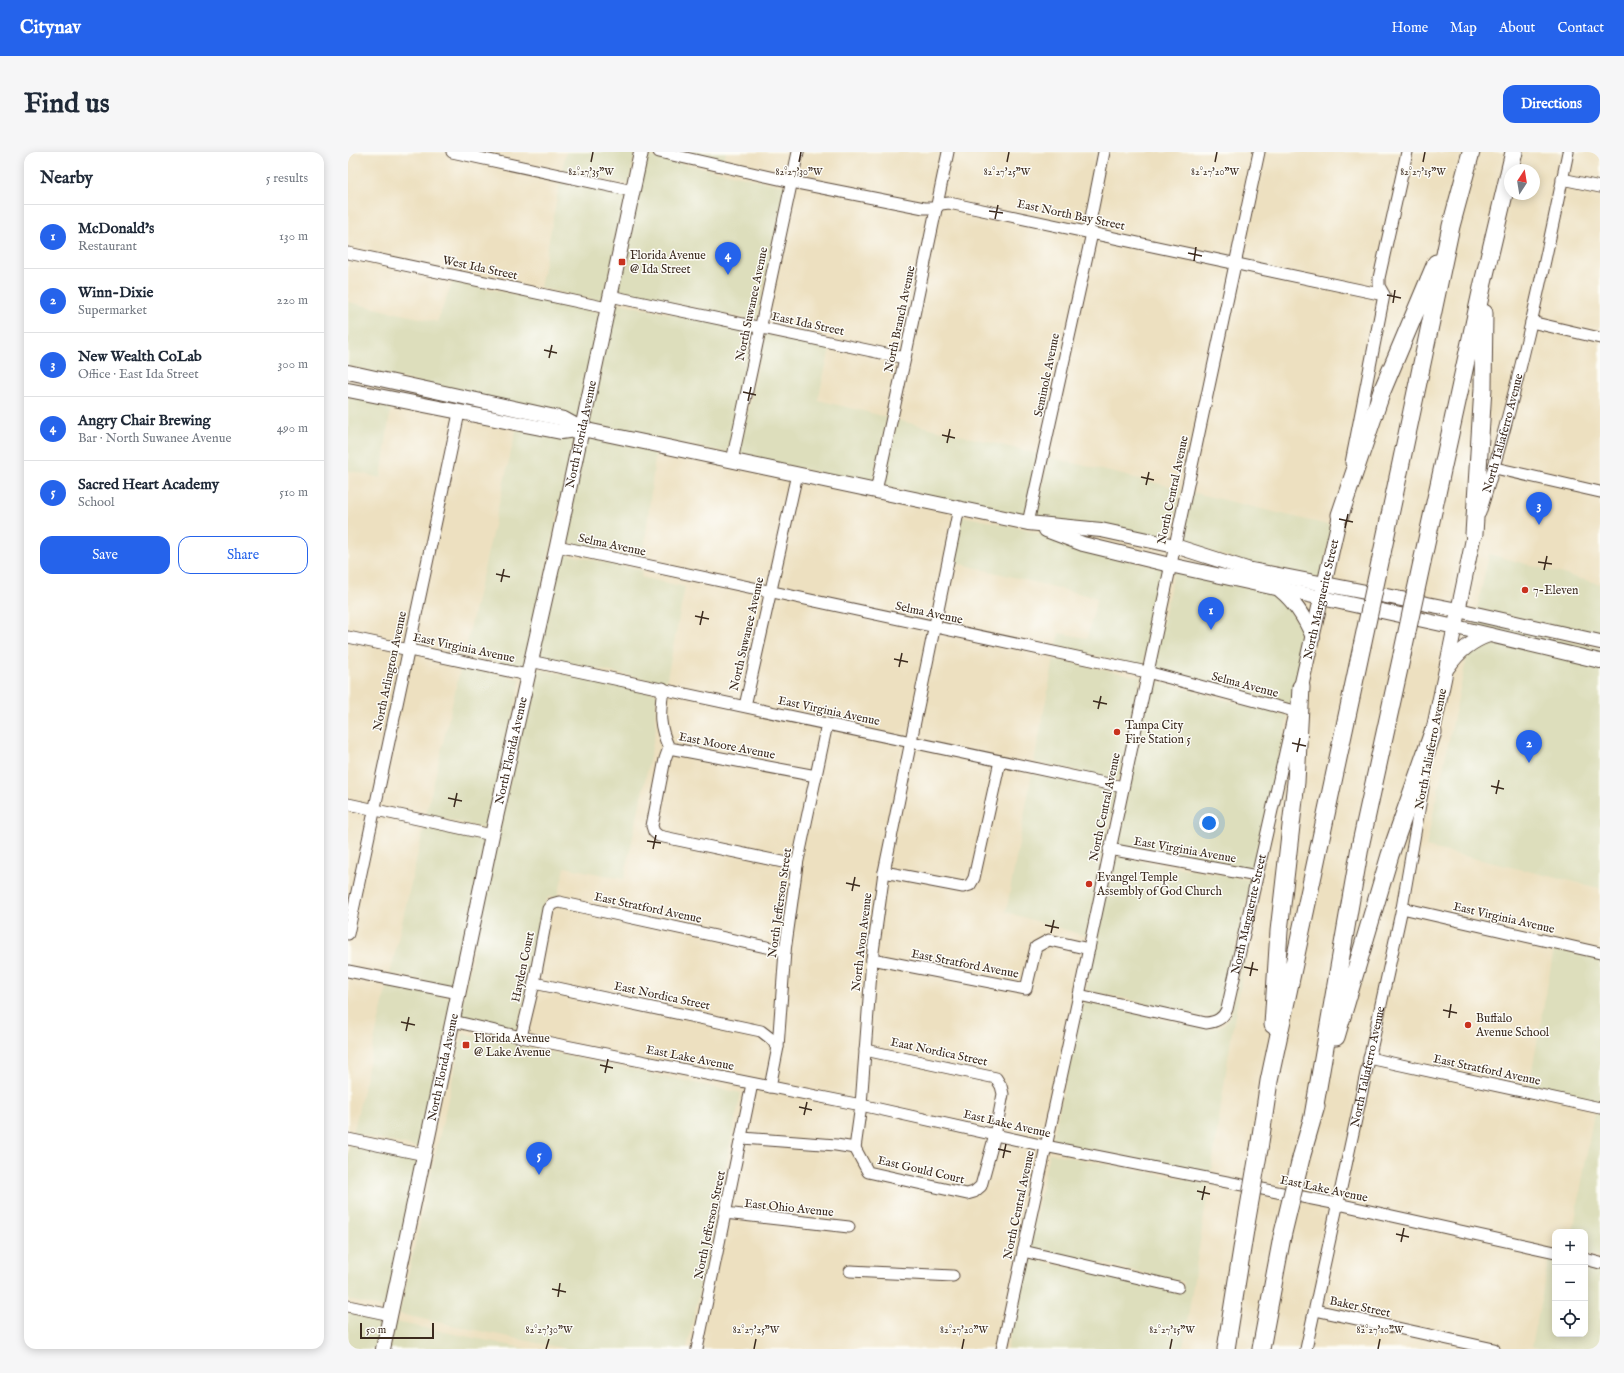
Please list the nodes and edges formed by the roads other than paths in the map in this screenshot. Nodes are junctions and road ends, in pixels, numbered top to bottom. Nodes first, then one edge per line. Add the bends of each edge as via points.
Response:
1 (452, 152) edge
2 (641, 152) edge
3 (659, 152) edge
4 (798, 152) edge
5 (948, 152) edge
6 (1104, 152) edge
7 (1259, 152) edge
8 (1407, 152) edge
9 (1471, 152) edge
10 (1514, 152) edge
11 (1568, 152) edge
12 (1562, 179) junction
13 (792, 182) junction
14 (1600, 187) edge
15 (633, 191) junction
16 (936, 208) junction
17 (1451, 226) junction
18 (1090, 233) junction
19 (348, 253) edge
20 (1235, 263) junction
21 (1483, 283) junction
22 (1384, 295) junction
23 (609, 302) junction
24 (1531, 322) junction
25 (761, 328) junction
26 (1600, 338) edge
27 (906, 358) junction
28 (348, 372) edge
29 (348, 390) edge
30 (459, 413) junction
31 (582, 429) junction
32 (732, 461) junction
33 (1495, 468) junction
34 (797, 474) junction
35 (876, 491) junction
36 (1600, 492) edge
37 (959, 508) junction
38 (1340, 515) junction
39 (1028, 523) junction
40 (1474, 534) junction
41 (557, 546) junction
42 (1175, 546) junction
43 (1170, 565) junction
44 (1325, 585) junction
45 (1278, 589) junction
46 (770, 591) junction
47 (1322, 599) junction
48 (1458, 610) junction
49 (934, 627) junction
50 (1454, 627) junction
51 (1489, 635) junction
52 (348, 637) edge
53 (1313, 637) junction
54 (1600, 642) edge
55 (408, 649) junction
56 (1600, 661) edge
57 (529, 668) junction
58 (1446, 669) junction
59 (1147, 672) junction
60 (1301, 687) junction
61 (663, 688) junction
62 (745, 706) junction
63 (1294, 712) junction
64 (827, 724) junction
65 (1433, 732) junction
66 (911, 742) junction
67 (669, 748) junction
68 (1000, 761) junction
69 (816, 776) junction
70 (1123, 787) junction
71 (348, 804) edge
72 (375, 810) junction
73 (492, 835) junction
74 (1109, 849) junction
75 (797, 865) junction
76 (884, 872) junction
77 (1257, 876) junction
78 (552, 904) joint
79 (1402, 908) junction
80 (348, 934) edge
81 (1089, 949) junction
82 (785, 951) junction
83 (1600, 953) edge
84 (872, 959) junction
85 (348, 971) edge
86 (534, 983) junction
87 (459, 993) junction
88 (1079, 995) junction
89 (453, 1022) junction
90 (521, 1037) junction
91 (778, 1047) junction
92 (865, 1050) junction
93 (1369, 1058) junction
94 (1269, 1081) junction
95 (752, 1084) junction
96 (770, 1087) junction
97 (861, 1105) junction
98 (1600, 1108) edge
99 (1313, 1116) junction
100 (995, 1135) junction
101 (742, 1138) junction
102 (348, 1139) edge
103 (1045, 1146) junction
104 (855, 1148) junction
105 (425, 1155) junction
106 (1338, 1204) junction
107 (725, 1214) junction
108 (849, 1227) dead end
109 (1023, 1251) junction
110 (1552, 1251) edge
111 (1588, 1260) edge
112 (1600, 1263) edge
113 (850, 1271) dead end
114 (953, 1276) dead end
115 (1178, 1287) dead end
116 (348, 1306) edge
117 (1315, 1310) junction
118 (391, 1315) junction
119 (383, 1349) edge
120 (697, 1349) edge
121 (1002, 1349) edge
122 (1226, 1349) edge
123 (1261, 1349) edge
124 (1306, 1349) edge
125 (1494, 1349) edge

1 - 15 street
2 - 15 main road, North Florida Avenue
3 - 13 street, East North Bay Street
4 - 13 street, North Suwanee Avenue
5 - 16 street, North Branch Avenue
6 - 18 street, Seminole Avenue
7 - 20 street, North Central Avenue
8 - 22 street, North Marguerite Street via 1379,278 1379,286
9 - 17 highway
10 - 21 highway
11 - 12 street, North Taliaferro Avenue
12 - 14 street
12 - 24 street, North Taliaferro Avenue
13 - 16 street, East North Bay Street via 924,208
13 - 25 street, North Suwanee Avenue
15 - 23 main road, North Florida Avenue
16 - 18 street, East North Bay Street via 949,203
16 - 27 street, North Branch Avenue
17 - 38 highway via 1382,391
17 - 94 highway, bridge
18 - 20 street, East North Bay Street
18 - 39 street, Seminole Avenue
19 - 23 street, West Ida Street
20 - 22 street, East North Bay Street
20 - 42 street, North Central Avenue
21 - 40 highway via 1484,359
21 - 99 highway, bridge via 1360,847
22 - 38 street, North Marguerite Street
23 - 25 street, East Ida Street
23 - 31 main road, North Florida Avenue
24 - 26 street
24 - 33 street, North Taliaferro Avenue
25 - 27 street, East Ida Street
25 - 32 street, North Suwanee Avenue
27 - 35 street, North Branch Avenue
28 - 31 main road via 564,419
29 - 30 main road
30 - 31 main road via 561,432
30 - 55 street, North Arlington Avenue
31 - 32 main road
31 - 41 main road, North Florida Avenue
32 - 34 main road
33 - 36 street
33 - 40 street, North Taliaferro Avenue
34 - 35 main road
34 - 46 street, North Suwanee Avenue
35 - 37 main road
37 - 39 main road
37 - 49 street, North Avon Avenue
38 - 44 main road, North Marguerite Street
39 - 42 main road via 1101,530
39 - 43 main road via 1083,544
40 - 48 main road, North Taliaferro Avenue
41 - 46 street, Selma Avenue
41 - 57 main road, North Florida Avenue
42 - 43 street, North Central Avenue
42 - 44 main road via 1247,569
43 - 45 main road
43 - 59 street, North Central Avenue
44 - 47 main road, North Marguerite Street
44 - 48 main road
45 - 47 main road
45 - 53 main road via 1299,609
46 - 49 street, Selma Avenue
46 - 62 street, North Suwanee Avenue
47 - 50 main road
47 - 53 main road, North Marguerite Street
48 - 50 main road, North Taliaferro Avenue
48 - 54 main road
49 - 59 street, Selma Avenue
49 - 66 street, North Avon Avenue
50 - 51 main road
50 - 58 main road, North Taliaferro Avenue
51 - 56 main road
51 - 58 main road via 1466,646
52 - 55 street, East Virginia Avenue
53 - 60 main road, North Marguerite Street
55 - 57 street, East Virginia Avenue
55 - 72 street, North Arlington Avenue
57 - 61 street, East Virginia Avenue
57 - 73 main road, North Florida Avenue
58 - 65 main road, North Taliaferro Avenue
59 - 63 street, Selma Avenue
59 - 70 street, North Central Avenue
60 - 63 street, North Marguerite Street
60 - 94 highway via 1296,782 1279,931
61 - 62 street, East Virginia Avenue
61 - 67 street, East Moore Avenue via 660,718
62 - 64 street, East Virginia Avenue
63 - 77 street, North Marguerite Street
64 - 66 street, East Virginia Avenue
64 - 69 street, North Jefferson Street
65 - 79 street, North Taliaferro Avenue
65 - 99 highway via 1390,855
66 - 68 street, East Virginia Avenue
66 - 76 street, North Avon Avenue
67 - 69 street, East Moore Avenue
67 - 75 street via 652,826 654,832 659,836
68 - 70 street, East Virginia Avenue
68 - 76 street via 974,878 970,885 963,887
69 - 75 street, North Jefferson Street
70 - 74 street, North Central Avenue
71 - 72 street
72 - 73 street
72 - 80 street, North Arlington Avenue
73 - 87 main road, North Florida Avenue
74 - 77 street, East Virginia Avenue
74 - 81 street, North Central Avenue
75 - 82 street, North Jefferson Street
76 - 84 street, North Avon Avenue
77 - 88 street, North Marguerite Street via 1227,1009 1220,1019 1206,1023
78 - 82 street, East Stratford Avenue via 559,902
78 - 86 street, Hayden Court via 548,909
79 - 83 street, East Virginia Avenue
79 - 93 street, North Taliaferro Avenue
81 - 84 street, East Stratford Avenue via 1049,940 1036,947 1026,989
81 - 88 street, North Central Avenue
82 - 91 street, North Jefferson Street
84 - 92 street, North Avon Avenue
85 - 87 street
86 - 90 street, Hayden Court
86 - 91 street, East Nordica Street via 761,1030
87 - 89 main road, North Florida Avenue
88 - 103 street, North Central Avenue
89 - 90 street, East Lake Avenue
89 - 105 main road, North Florida Avenue
90 - 95 street, East Lake Avenue
91 - 96 street, North Jefferson Street
92 - 97 street, North Avon Avenue
92 - 100 street, Eaat Nordica Street via 996,1078 1003,1094
93 - 98 street, East Stratford Avenue
93 - 106 street, North Taliaferro Avenue
94 - 122 highway, bridge
95 - 96 street, East Lake Avenue
95 - 101 street, North Jefferson Street
96 - 97 street, East Lake Avenue
97 - 100 street, East Lake Avenue
97 - 104 street, North Avon Avenue
99 - 123 highway, bridge via 1282,1237
100 - 103 street, East Lake Avenue
100 - 104 street, East Gould Court via 981,1186 967,1194 868,1172
101 - 104 street
101 - 107 street, North Jefferson Street
102 - 105 street
103 - 106 street, East Lake Avenue
103 - 109 street, North Central Avenue
105 - 118 main road, North Florida Avenue
106 - 110 street, East Lake Avenue
106 - 117 street, North Taliaferro Avenue
107 - 108 street, East Ohio Avenue
107 - 120 street, North Jefferson Street
109 - 115 street
109 - 121 street, North Central Avenue
111 - 112 street
113 - 114 street
116 - 118 street
117 - 124 street, North Taliaferro Avenue
117 - 125 street, Baker Street
118 - 119 main road, North Florida Avenue

